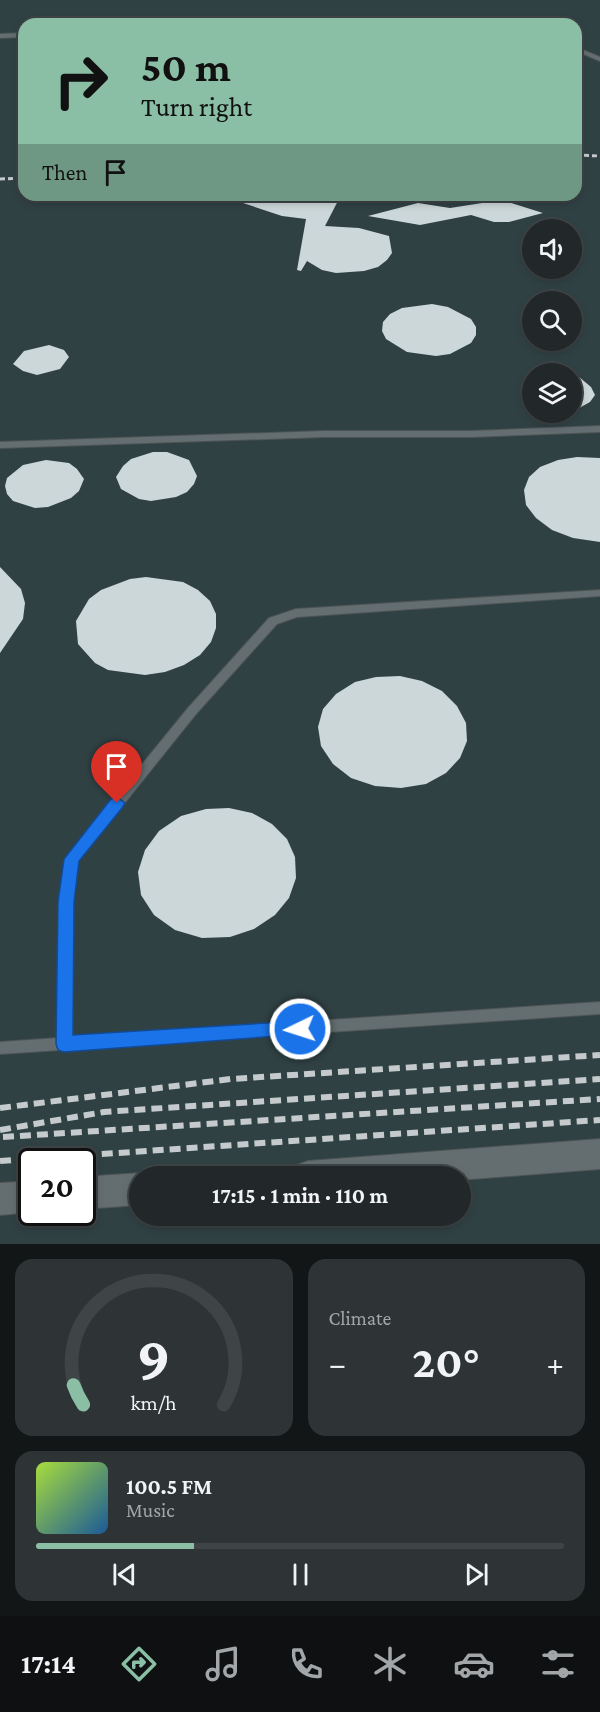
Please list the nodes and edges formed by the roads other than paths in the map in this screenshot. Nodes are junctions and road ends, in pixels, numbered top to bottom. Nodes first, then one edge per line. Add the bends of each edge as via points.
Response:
1 (18, 35) edge
2 (0, 36) edge
3 (582, 52) edge
4 (600, 59) edge
5 (600, 429) edge
6 (0, 445) edge
7 (600, 593) edge
8 (600, 1008) edge
9 (64, 1044) junction
10 (0, 1048) edge
11 (600, 1154) edge
12 (441, 1166) edge
13 (129, 1190) edge
14 (96, 1192) edge
15 (18, 1198) edge
16 (0, 1199) edge

1 - 2 lane
3 - 4 lane
5 - 6 lane
7 - 9 lane via 296,613 273,621 192,711 72,859 66,902
8 - 9 lane
9 - 10 lane
11 - 12 street
13 - 14 street
15 - 16 street

